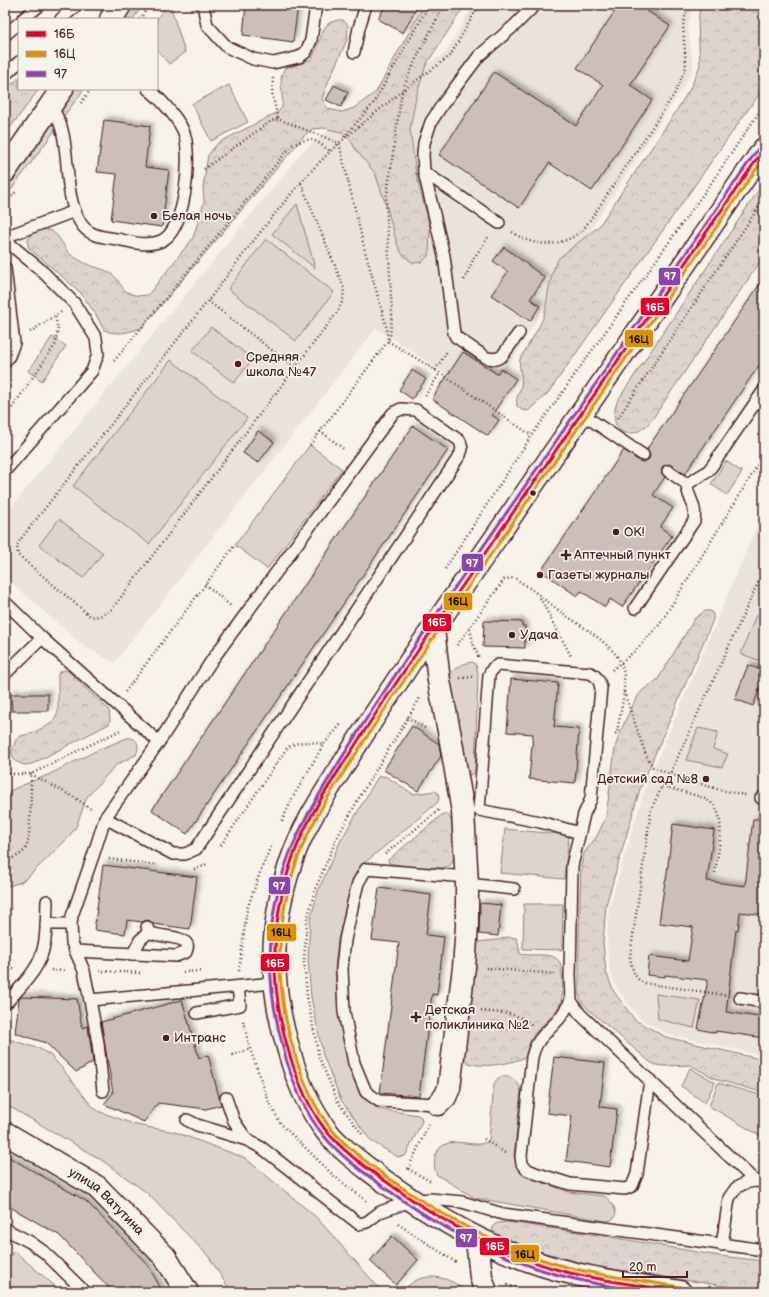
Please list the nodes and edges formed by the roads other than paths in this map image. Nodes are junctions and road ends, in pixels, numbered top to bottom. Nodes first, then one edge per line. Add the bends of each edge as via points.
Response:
1 (40, 5) edge
2 (77, 5) edge
3 (120, 5) edge
4 (203, 5) edge
5 (316, 5) edge
6 (366, 5) edge
7 (536, 5) edge
8 (24, 18) edge
9 (62, 18) edge
10 (112, 18) edge
11 (18, 24) edge
12 (5, 35) edge
13 (354, 52) dead end
14 (18, 63) edge
15 (5, 75) edge
16 (150, 90) edge
17 (57, 97) edge
18 (764, 149) edge
19 (5, 171) edge
20 (424, 172) junction
21 (75, 211) junction
22 (499, 223) road end
23 (5, 236) edge
24 (5, 240) edge
25 (5, 268) edge
26 (519, 333) dead end
27 (5, 362) edge
28 (764, 390) edge
29 (582, 414) junction
30 (643, 455) dead end
31 (668, 471) dead end
32 (5, 472) edge
33 (687, 484) junction
34 (5, 602) edge
35 (635, 608) dead end
36 (433, 629) junction
37 (42, 638) junction
38 (5, 674) edge
39 (159, 742) junction
40 (467, 805) junction
41 (104, 818) junction
42 (580, 833) junction
43 (467, 881) junction
44 (514, 889) dead end
45 (46, 901) dead end
46 (46, 924) junction
47 (71, 924) junction
48 (75, 951) junction
49 (133, 954) junction
50 (274, 984) junction
51 (238, 987) junction
52 (740, 998) road end
53 (90, 1000) junction
54 (8, 1001) dead end
55 (571, 1001) junction
56 (764, 1002) edge
57 (197, 1013) dead end
58 (650, 1080) junction
59 (104, 1091) dead end
60 (226, 1098) dead end
61 (438, 1104) joint
62 (187, 1120) dead end
63 (5, 1134) edge
64 (247, 1140) junction
65 (759, 1182) edge
66 (411, 1201) junction
67 (5, 1229) edge
68 (477, 1238) junction
69 (722, 1245) junction
70 (764, 1250) edge
71 (85, 1292) edge
72 (187, 1292) edge
73 (486, 1292) edge
74 (680, 1292) edge

1 - 8 lane
2 - 9 lane
3 - 10 street
4 - 5 lane via 207,25 227,47 253,59 273,63 299,57 306,52 311,40
6 - 13 lane
7 - 20 lane via 479,56 442,105 431,122 424,143
11 - 12 lane
14 - 15 lane
16 - 21 lane via 157,95 174,116 185,134 188,180 173,230 162,240 146,244 95,236 80,223
17 - 19 street
17 - 21 lane
18 - 29 street
20 - 22 lane
20 - 26 lane via 444,256 456,337 487,358 496,360
21 - 23 lane
24 - 32 lane via 41,270 74,303 96,338 98,354 92,371
25 - 27 lane via 14,343
28 - 33 lane via 712,466
29 - 30 lane
29 - 36 street
31 - 33 lane
33 - 35 lane via 696,513 694,521
34 - 37 lane
36 - 40 street via 439,676
36 - 50 street via 307,822 291,862 278,907 273,962
37 - 38 lane
37 - 39 lane
39 - 41 lane
39 - 41 lane via 212,660 393,413 401,408 416,410 460,441 460,456 196,849 185,854 173,854
40 - 42 lane
40 - 42 lane via 488,675 493,668 498,665 590,673 599,680 601,688 591,799 584,814
40 - 43 street
41 - 47 lane
42 - 55 lane via 572,866
43 - 44 lane
43 - 61 street via 464,967 449,1088
43 - 61 lane via 366,869 358,883 345,940 342,968 344,1012 354,1063 366,1092 379,1101
45 - 46 lane
46 - 47 lane
46 - 54 lane via 43,952 35,970
47 - 48 lane
48 - 49 lane
48 - 53 lane via 84,971
49 - 49 lane via 176,956 186,952 188,947 181,939 155,935 148,930
50 - 51 lane
50 - 66 street via 281,1025 307,1101 328,1133 352,1157
51 - 53 lane
51 - 57 lane via 240,1005
52 - 56 lane
53 - 59 lane
55 - 58 lane via 580,1014
55 - 58 lane via 535,1046 532,1057 521,1156 526,1169 570,1184 625,1190 632,1186
58 - 65 lane
60 - 64 lane via 234,1121
62 - 64 lane
63 - 72 street, улица Ватутина via 97,1187 165,1257
64 - 66 lane via 262,1148 359,1224 367,1222 380,1212
65 - 69 lane via 745,1183 736,1188 729,1198
66 - 68 street
66 - 69 lane via 443,1200 476,1205 503,1214
67 - 71 lane via 44,1252
68 - 73 street via 481,1276
68 - 74 street via 528,1260 586,1277
69 - 70 lane

